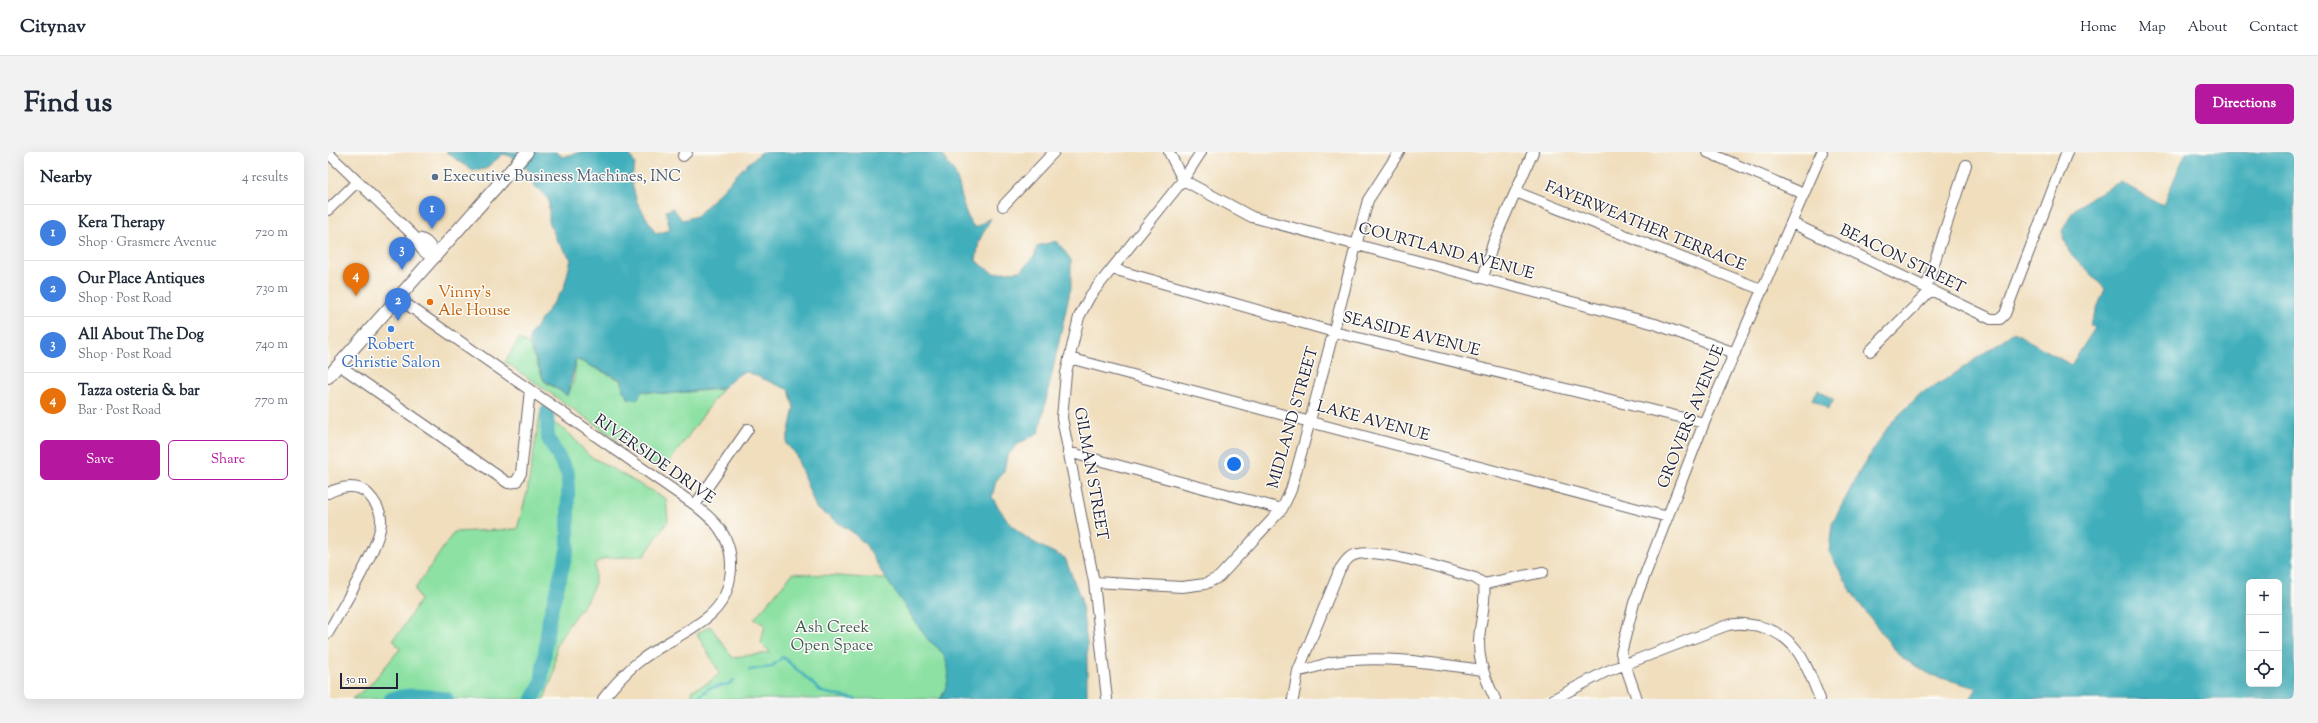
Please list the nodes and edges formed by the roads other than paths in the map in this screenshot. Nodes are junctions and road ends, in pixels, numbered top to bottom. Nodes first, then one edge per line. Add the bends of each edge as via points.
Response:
1 (527, 152) edge
2 (1054, 152) edge
3 (1169, 152) edge
4 (1201, 152) edge
5 (1399, 152) edge
6 (1533, 152) edge
7 (1707, 152) edge
8 (1822, 152) edge
9 (2067, 152) edge
10 (328, 153) edge
11 (1725, 155) edge
12 (1966, 165) dead end
13 (1183, 180) junction
14 (357, 182) junction
15 (1516, 192) junction
16 (1804, 194) junction
17 (1003, 206) dead end
18 (328, 210) edge
19 (1792, 223) junction
20 (1358, 244) junction
21 (435, 258) junction
22 (1113, 269) junction
23 (1483, 278) junction
24 (1929, 289) junction
25 (1764, 290) junction
26 (399, 299) junction
27 (1334, 332) junction
28 (1870, 351) dead end
29 (1734, 354) junction
30 (1069, 358) junction
31 (339, 365) junction
32 (328, 377) edge
33 (530, 390) junction
34 (1310, 421) junction
35 (1704, 423) junction
36 (748, 429) dead end
37 (1068, 452) junction
38 (328, 493) edge
39 (695, 505) junction
40 (1282, 509) junction
41 (1668, 517) junction
42 (1543, 572) dead end
43 (1094, 582) junction
44 (1484, 584) junction
45 (328, 633) edge
46 (1624, 665) junction
47 (1482, 670) junction
48 (1298, 671) junction
49 (603, 699) edge
50 (1108, 699) edge
51 (1292, 699) edge
52 (1495, 699) edge
53 (1554, 699) edge
54 (1638, 699) edge
55 (1820, 699) edge

1 - 21 main road
2 - 17 street
3 - 13 street
4 - 13 street, GILMAN STREET
5 - 20 street, MIDLAND STREET via 1368,200
6 - 15 street
7 - 11 street
8 - 16 street, GROVERS AVENUE
9 - 24 street, BEACON STREET via 2005,314 2000,319 1991,319
10 - 14 street
11 - 16 street
12 - 24 street
13 - 20 street, COURTLAND AVENUE via 1252,217
13 - 22 street, GILMAN STREET
14 - 18 street
14 - 21 street via 416,238 426,254
15 - 23 street via 1493,242
15 - 25 street, FAYERWEATHER TERRACE
16 - 19 street, GROVERS AVENUE
19 - 24 street, BEACON STREET
19 - 25 street, GROVERS AVENUE
20 - 23 street, COURTLAND AVENUE
20 - 27 street, MIDLAND STREET
21 - 26 main road
22 - 27 street, SEASIDE AVENUE
22 - 30 street, GILMAN STREET via 1083,307
23 - 29 street, COURTLAND AVENUE via 1655,324
24 - 28 street
25 - 29 street, GROVERS AVENUE
26 - 31 main road
26 - 33 street, RIVERSIDE DRIVE
27 - 34 street, MIDLAND STREET
27 - 35 street, SEASIDE AVENUE
29 - 35 street, GROVERS AVENUE
30 - 34 street, LAKE AVENUE
30 - 37 street, GILMAN STREET via 1062,403
31 - 32 main road
31 - 33 street via 508,483 516,482 521,473
33 - 39 street, RIVERSIDE DRIVE
34 - 40 street, MIDLAND STREET via 1291,490
34 - 41 street, LAKE AVENUE
35 - 41 street, GROVERS AVENUE
36 - 39 street
37 - 40 street
37 - 43 street, GILMAN STREET
38 - 45 street via 338,488 349,487 366,492 372,498 382,521 377,541
39 - 49 street, RIVERSIDE DRIVE via 719,528 728,546 731,558 730,578 723,598 712,613 700,623 631,668
40 - 43 street, MIDLAND STREET via 1219,576 1205,584 1182,587
41 - 46 street, GROVERS AVENUE via 1626,629 1621,653
42 - 44 street
43 - 50 street, GILMAN STREET
44 - 47 street via 1486,599 1479,644
44 - 48 street via 1474,578 1385,554 1363,553 1350,557 1340,569
46 - 53 street via 1605,672
46 - 54 street, GROVERS AVENUE
46 - 55 street via 1731,624 1749,624 1769,629 1795,646
47 - 48 street via 1407,660 1332,662
47 - 52 street
48 - 51 street

